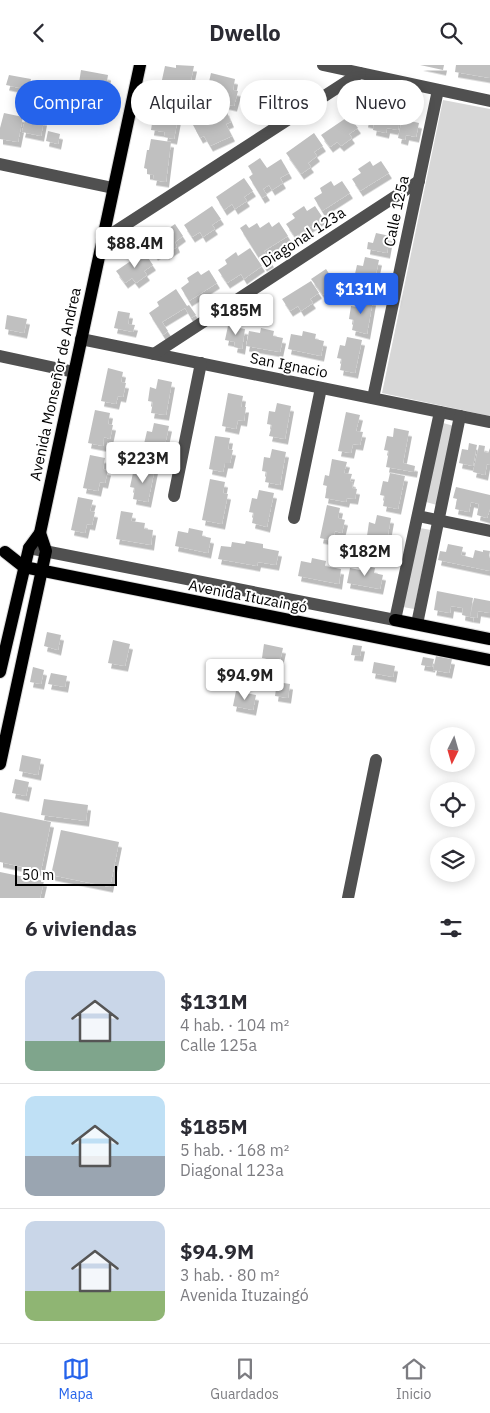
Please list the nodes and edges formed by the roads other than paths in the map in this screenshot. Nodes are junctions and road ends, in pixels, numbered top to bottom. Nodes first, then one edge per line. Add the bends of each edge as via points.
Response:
1 (140, 65) edge
2 (323, 65) edge
3 (360, 73) junction
4 (438, 90) junction
5 (490, 101) edge
6 (0, 164) edge
7 (419, 181) junction
8 (113, 188) junction
9 (102, 240) junction
10 (81, 339) junction
11 (154, 354) junction
12 (0, 356) edge
13 (201, 363) junction
14 (74, 372) junction
15 (321, 388) junction
16 (373, 399) junction
17 (440, 412) junction
18 (460, 416) junction
19 (490, 422) edge
20 (174, 496) dead end
21 (418, 516) junction
22 (294, 518) dead end
23 (437, 520) junction
24 (490, 531) edge
25 (40, 533) junction
26 (29, 548) junction
27 (46, 551) junction
28 (2, 552) edge
29 (24, 567) junction
30 (42, 571) junction
31 (395, 620) junction
32 (417, 624) junction
33 (490, 639) edge
34 (490, 660) edge
35 (0, 672) edge
36 (2, 745) edge
37 (376, 760) dead end
38 (0, 764) edge
39 (348, 898) edge

1 - 8 main road, Avenida Monseñor de Andrea
2 - 3 street
3 - 4 street
3 - 9 street
4 - 5 street
4 - 7 street, Calle 125a
6 - 8 street
7 - 11 street, Diagonal 123a
7 - 16 street, Calle 125a
8 - 9 main road, Avenida Monseñor de Andrea
9 - 10 main road, Avenida Monseñor de Andrea
10 - 11 street, San Ignacio
10 - 14 main road, Avenida Monseñor de Andrea
11 - 13 street, San Ignacio
12 - 14 street
13 - 15 street, San Ignacio
13 - 20 street
14 - 25 main road, Avenida Monseñor de Andrea
15 - 16 street, San Ignacio
15 - 22 street
16 - 17 street, San Ignacio
17 - 18 street, San Ignacio
17 - 21 street
18 - 19 street, San Ignacio
18 - 23 street
21 - 23 street
21 - 31 street
23 - 24 street
23 - 32 street
25 - 26 main road, Avenida Monseñor de Andrea
25 - 27 main road
26 - 27 street, Avenida Ituzaingó
26 - 28 main road, Avenida Ituzaingó
26 - 29 main road, Avenida Monseñor de Andrea
27 - 30 main road
27 - 31 street, Avenida Ituzaingó
28 - 29 main road, Avenida Ituzaingó
29 - 30 main road, Avenida Ituzaingó
29 - 35 main road, Avenida Monseñor de Andrea
30 - 34 main road, Avenida Ituzaingó
30 - 36 main road
31 - 32 main road, Avenida Ituzaingó
32 - 33 main road, Avenida Ituzaingó
36 - 38 main road
37 - 39 street

